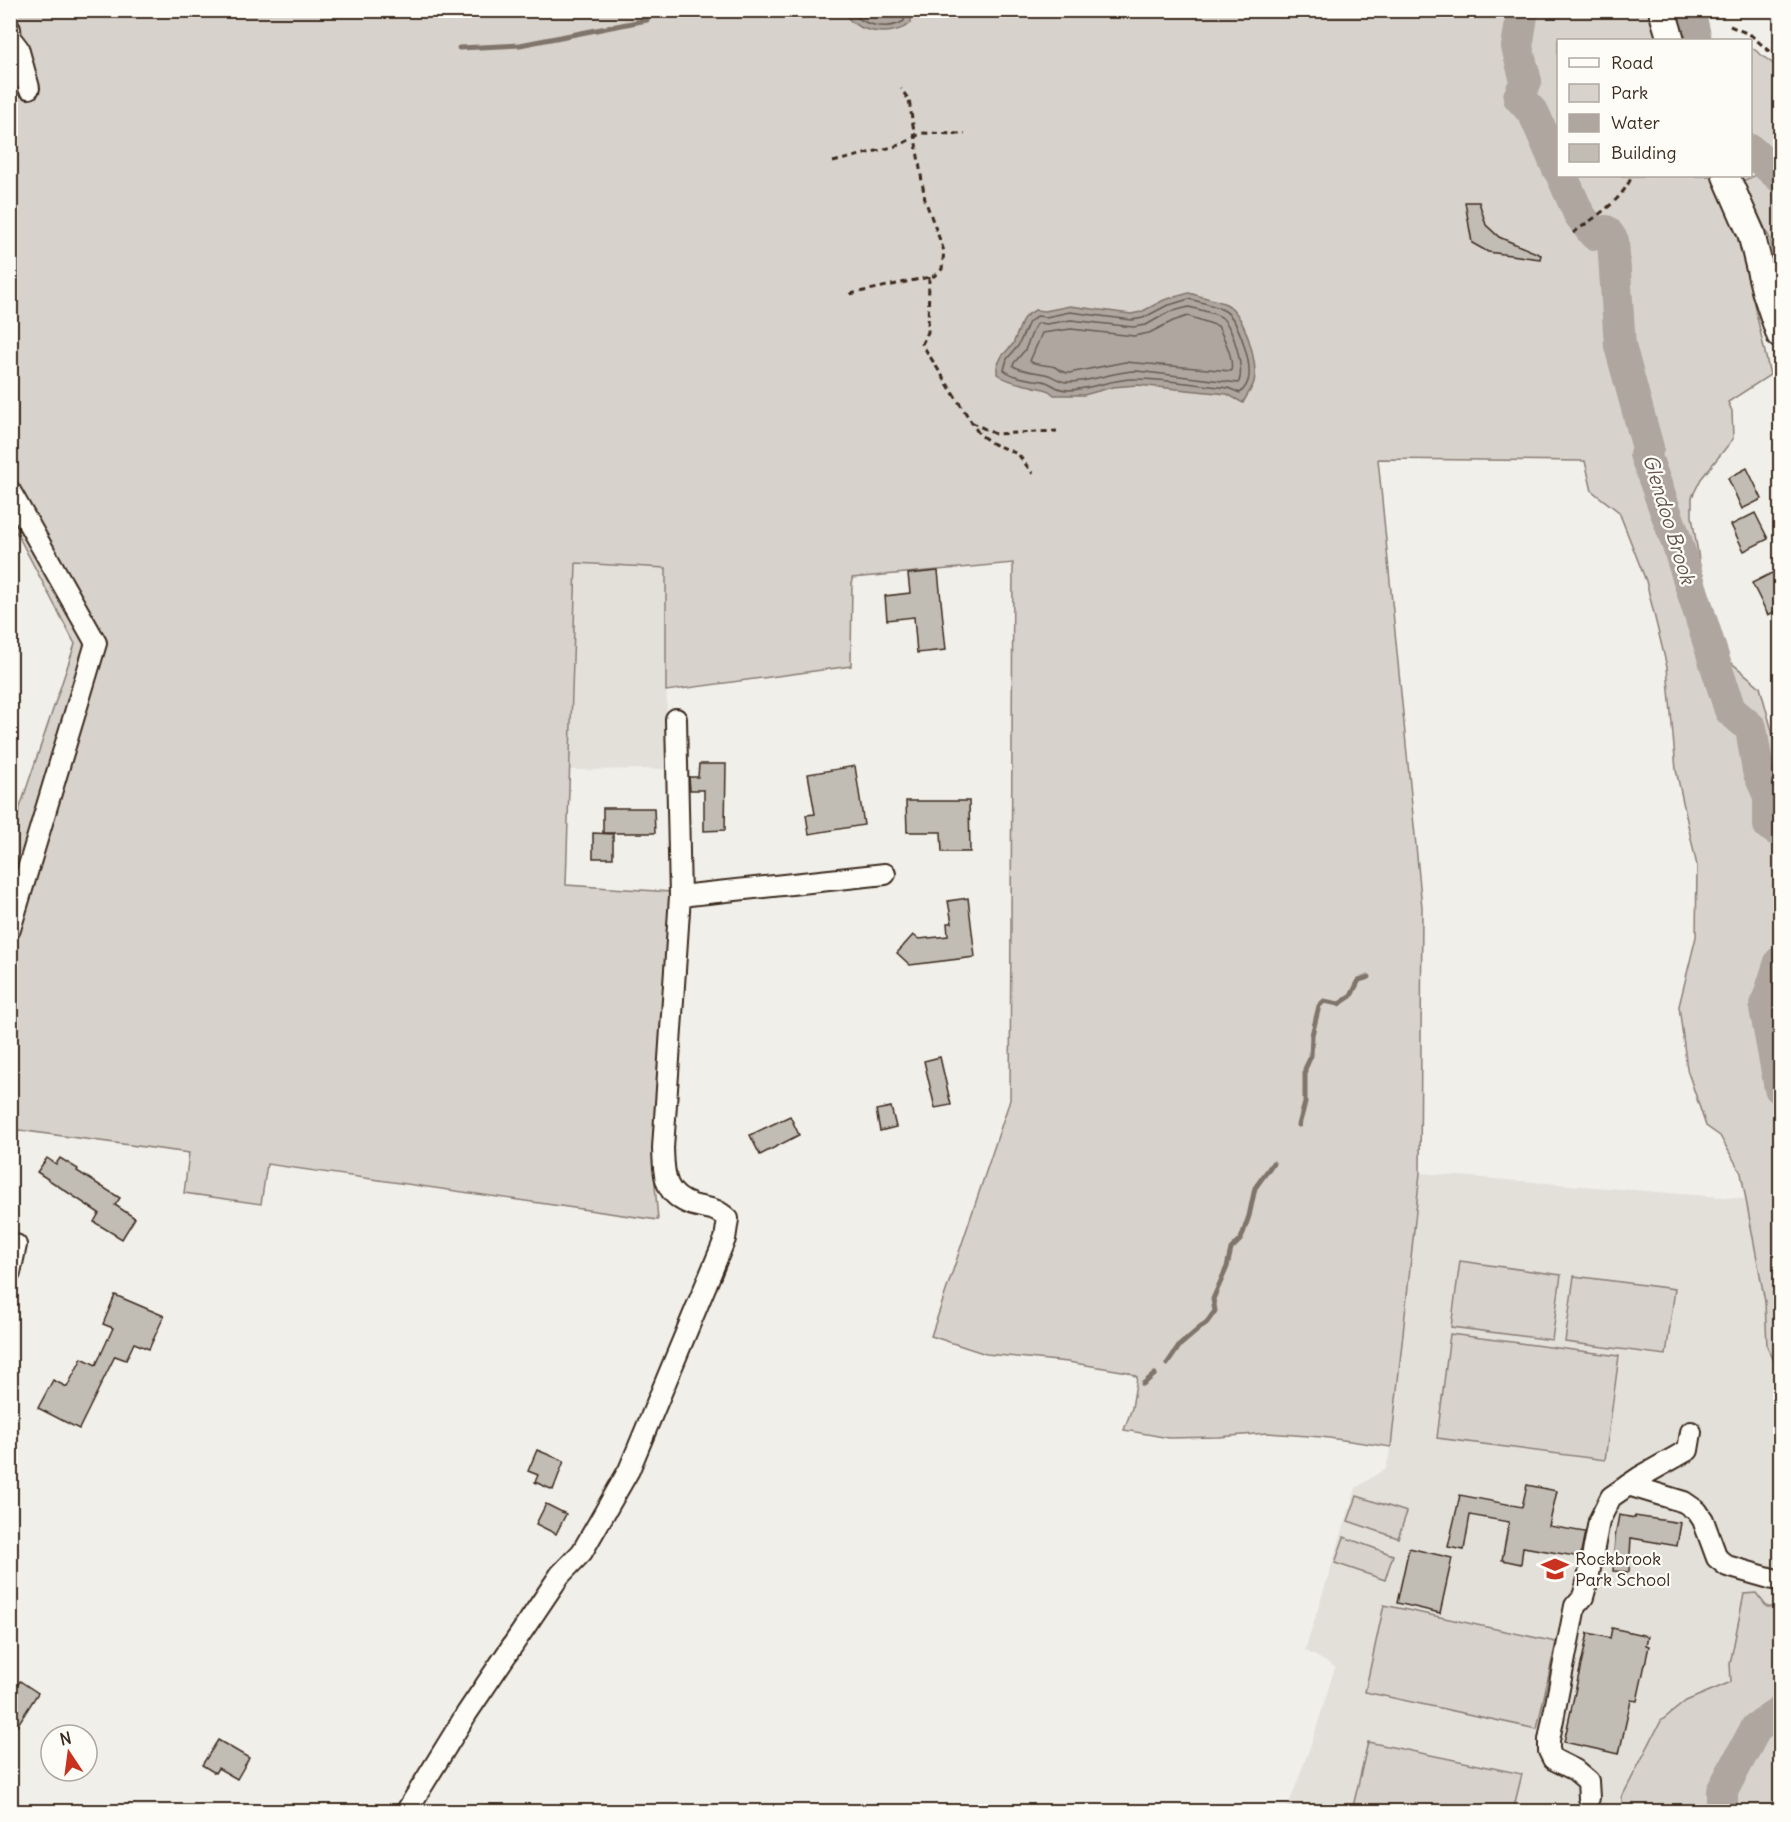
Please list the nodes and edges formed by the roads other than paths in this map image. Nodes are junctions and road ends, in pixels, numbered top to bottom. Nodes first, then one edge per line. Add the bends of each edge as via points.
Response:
1 (1662, 10) edge
2 (10, 29) edge
3 (1671, 39) edge
4 (29, 88) dead end
5 (1726, 177) edge
6 (1780, 335) edge
7 (10, 491) edge
8 (676, 719) dead end
9 (885, 874) dead end
10 (680, 896) junction
11 (10, 929) edge
12 (16, 1245) dead end
13 (10, 1273) edge
14 (1690, 1441) dead end
15 (1628, 1485) junction
16 (1780, 1581) edge
17 (1589, 1798) dead end
18 (406, 1812) edge

1 - 3 main road
2 - 4 street
5 - 6 main road via 1751,234
7 - 11 street via 96,643
8 - 10 street
9 - 10 street
10 - 18 street via 664,1175 670,1191 691,1204 717,1210 728,1219 725,1239 629,1470 582,1552 560,1575
12 - 13 street
14 - 15 street
15 - 16 street via 1684,1502 1697,1511 1717,1558 1727,1566
15 - 17 street via 1611,1497 1599,1521 1583,1597 1575,1606 1549,1740 1553,1759 1588,1781

